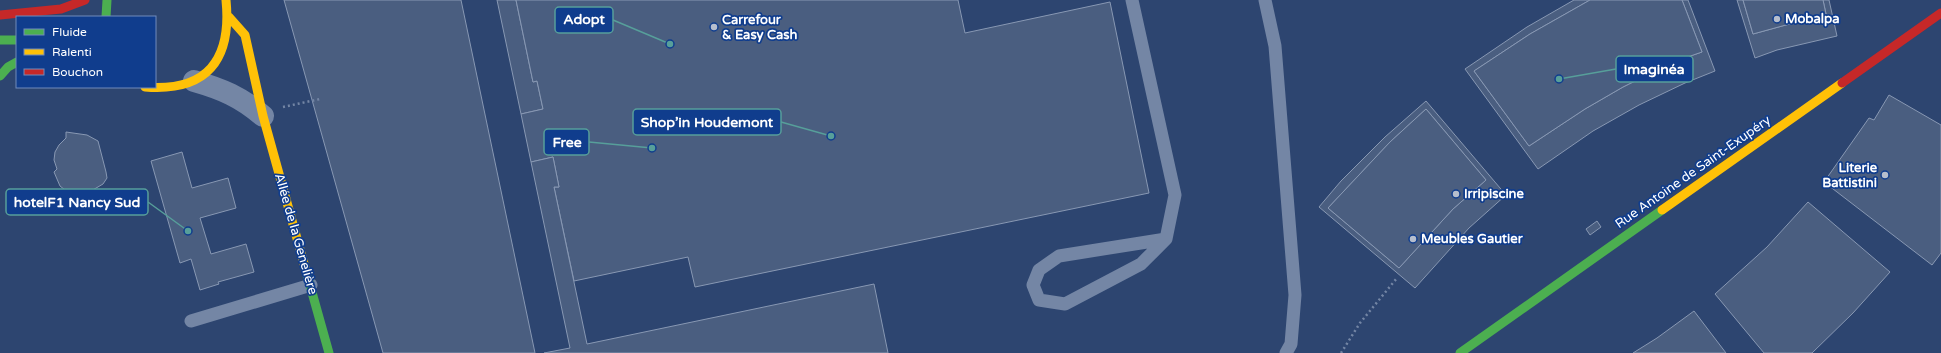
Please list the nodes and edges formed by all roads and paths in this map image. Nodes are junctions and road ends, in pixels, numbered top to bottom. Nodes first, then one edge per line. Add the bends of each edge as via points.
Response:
1 (85, 0) edge
2 (107, 0) edge
3 (226, 0) edge
4 (1132, 0) edge
5 (1265, 0) edge
6 (0, 3) edge
7 (1941, 13) edge
8 (9, 14) edge
9 (106, 16) edge
10 (229, 17) junction
11 (0, 40) edge
12 (16, 40) edge
13 (16, 63) edge
14 (0, 76) edge
15 (194, 81) junction
16 (156, 87) edge
17 (320, 99) dead end
18 (270, 113) junction
19 (1166, 239) junction
20 (1397, 278) dead end
21 (311, 286) junction
22 (191, 320) dead end
23 (329, 353) edge
24 (1286, 353) edge
25 (1341, 353) edge
26 (1460, 353) edge

1 - 8 street via 61,9
2 - 9 street
3 - 10 street
4 - 19 lane via 1175,195
5 - 24 lane via 1275,46 1295,295 1291,344
6 - 8 street
7 - 26 street, Rue Antoine de Saint-Exupéry
10 - 15 street via 225,45 212,67
10 - 18 street, Allée de la Genelière via 245,36
11 - 12 street
13 - 14 street
15 - 16 street via 171,88
15 - 18 street via 233,94
17 - 18 path
18 - 21 street, Allée de la Genelière
19 - 19 lane via 1141,264 1065,304 1039,300 1033,286 1039,270 1059,256
20 - 25 path via 1360,323
21 - 22 lane
21 - 23 street, Allée de la Genelière

